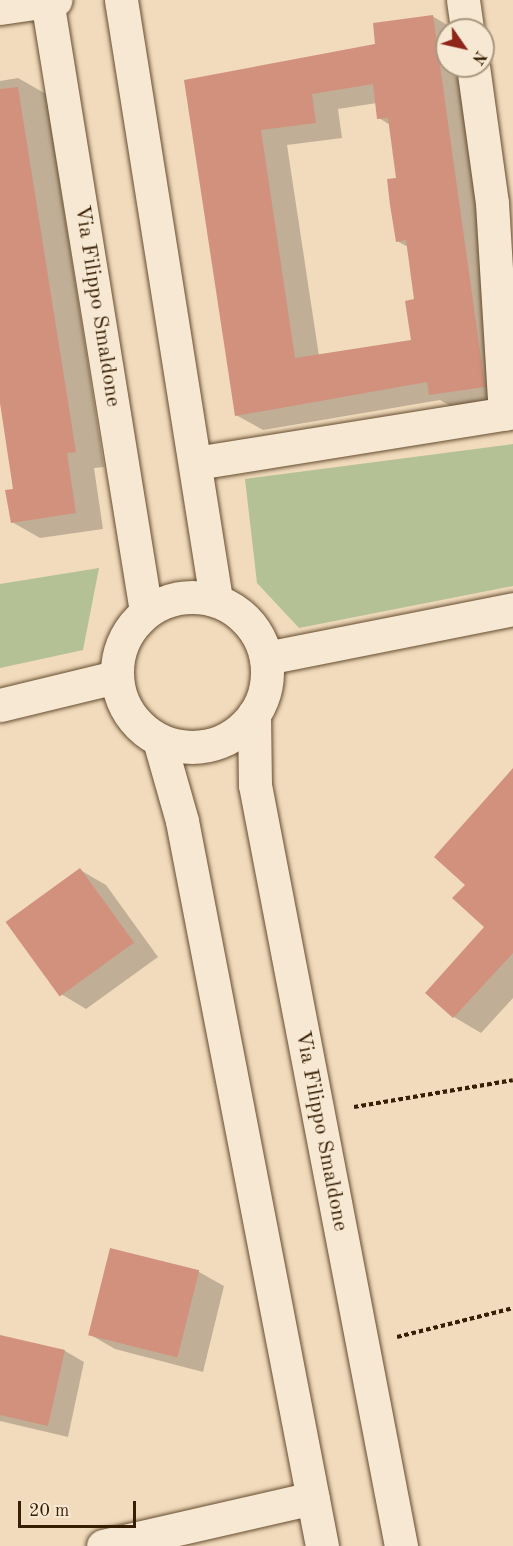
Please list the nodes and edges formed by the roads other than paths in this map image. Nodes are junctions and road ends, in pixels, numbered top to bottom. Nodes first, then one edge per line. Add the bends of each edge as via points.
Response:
1 (50, 0) edge
2 (121, 0) edge
3 (463, 0) edge
4 (0, 8) edge
5 (465, 18) edge
6 (476, 78) edge
7 (500, 161) edge
8 (505, 269) edge
9 (509, 413) edge
10 (196, 463) junction
11 (216, 599) junction
12 (513, 609) edge
13 (146, 611) junction
14 (266, 658) junction
15 (116, 677) junction
16 (0, 705) edge
17 (254, 714) junction
18 (159, 740) junction
19 (313, 1498) junction
20 (103, 1546) edge
21 (322, 1546) edge
22 (401, 1546) edge

1 - 4 street
1 - 13 street, Via Filippo Smaldone
2 - 10 street
3 - 5 street
6 - 7 street
7 - 8 street
8 - 9 street
9 - 10 street
10 - 11 street
11 - 13 street via 168,599
11 - 14 street via 237,610 260,637
12 - 14 street
13 - 15 street via 130,627 119,652
14 - 17 street via 267,687
15 - 16 street
15 - 18 street via 125,707 136,724
17 - 18 street via 235,734 208,746 178,746
17 - 22 street, Via Filippo Smaldone via 255,785
18 - 19 street via 182,821
19 - 20 street
19 - 21 street

